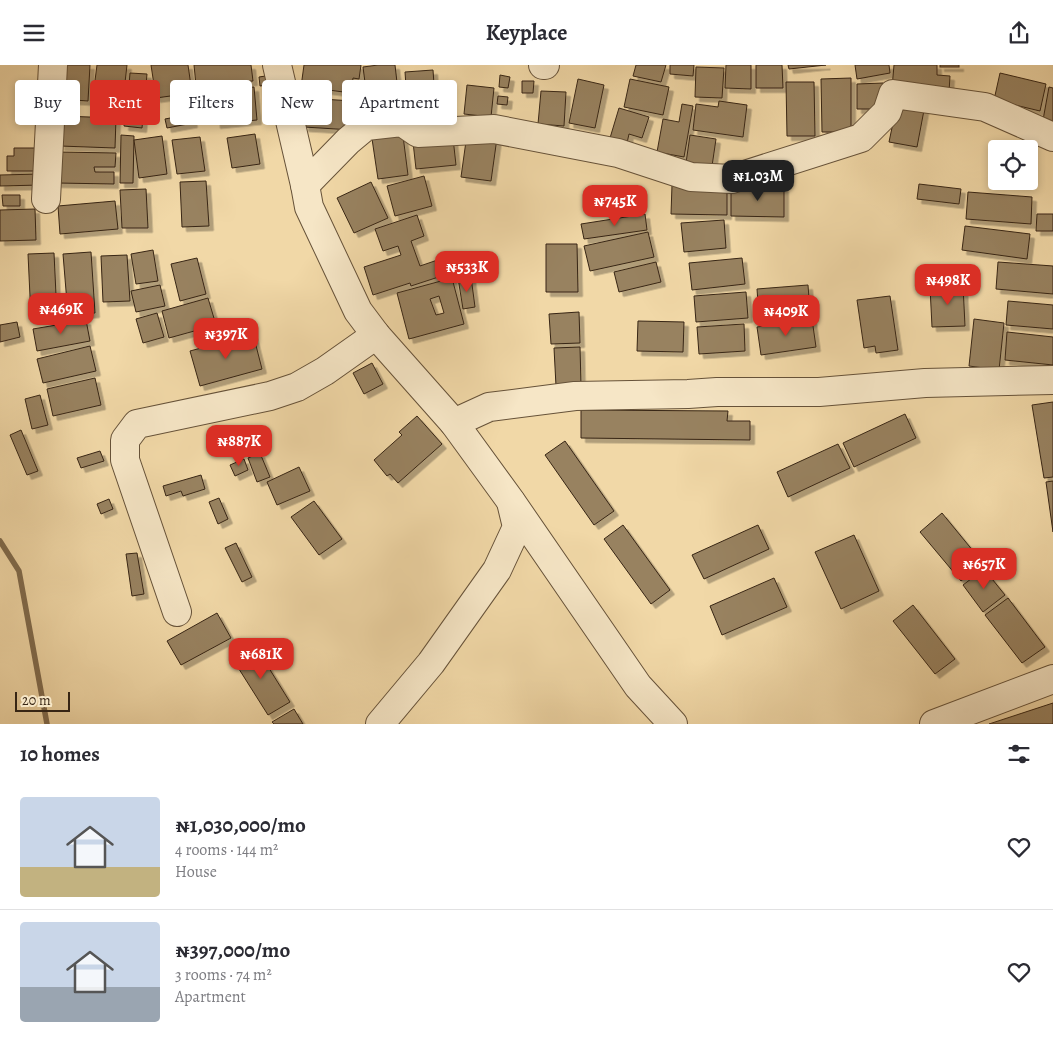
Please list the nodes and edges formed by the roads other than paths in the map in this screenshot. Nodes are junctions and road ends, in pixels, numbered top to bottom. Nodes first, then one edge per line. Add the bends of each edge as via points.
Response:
1 (53, 65) edge
2 (277, 65) edge
3 (1053, 137) edge
4 (305, 185) junction
5 (46, 199) dead end
6 (376, 335) junction
7 (1053, 380) edge
8 (454, 423) junction
9 (510, 500) junction
10 (177, 612) dead end
11 (1053, 679) edge
12 (380, 724) edge
13 (673, 724) edge
14 (934, 724) edge

1 - 5 street
2 - 4 street
3 - 4 street via 985,107 893,95 887,112 860,138 732,179 691,177 618,153 494,129 418,133 402,122 366,126
4 - 6 street via 309,207 348,291
6 - 8 street
6 - 10 street via 326,371 297,387 270,396 137,424 125,439 125,460
7 - 8 street via 925,383 819,392 718,391 575,396 489,407
8 - 9 street
9 - 12 street via 517,527 497,570 431,663
9 - 13 street via 638,686
11 - 14 street

